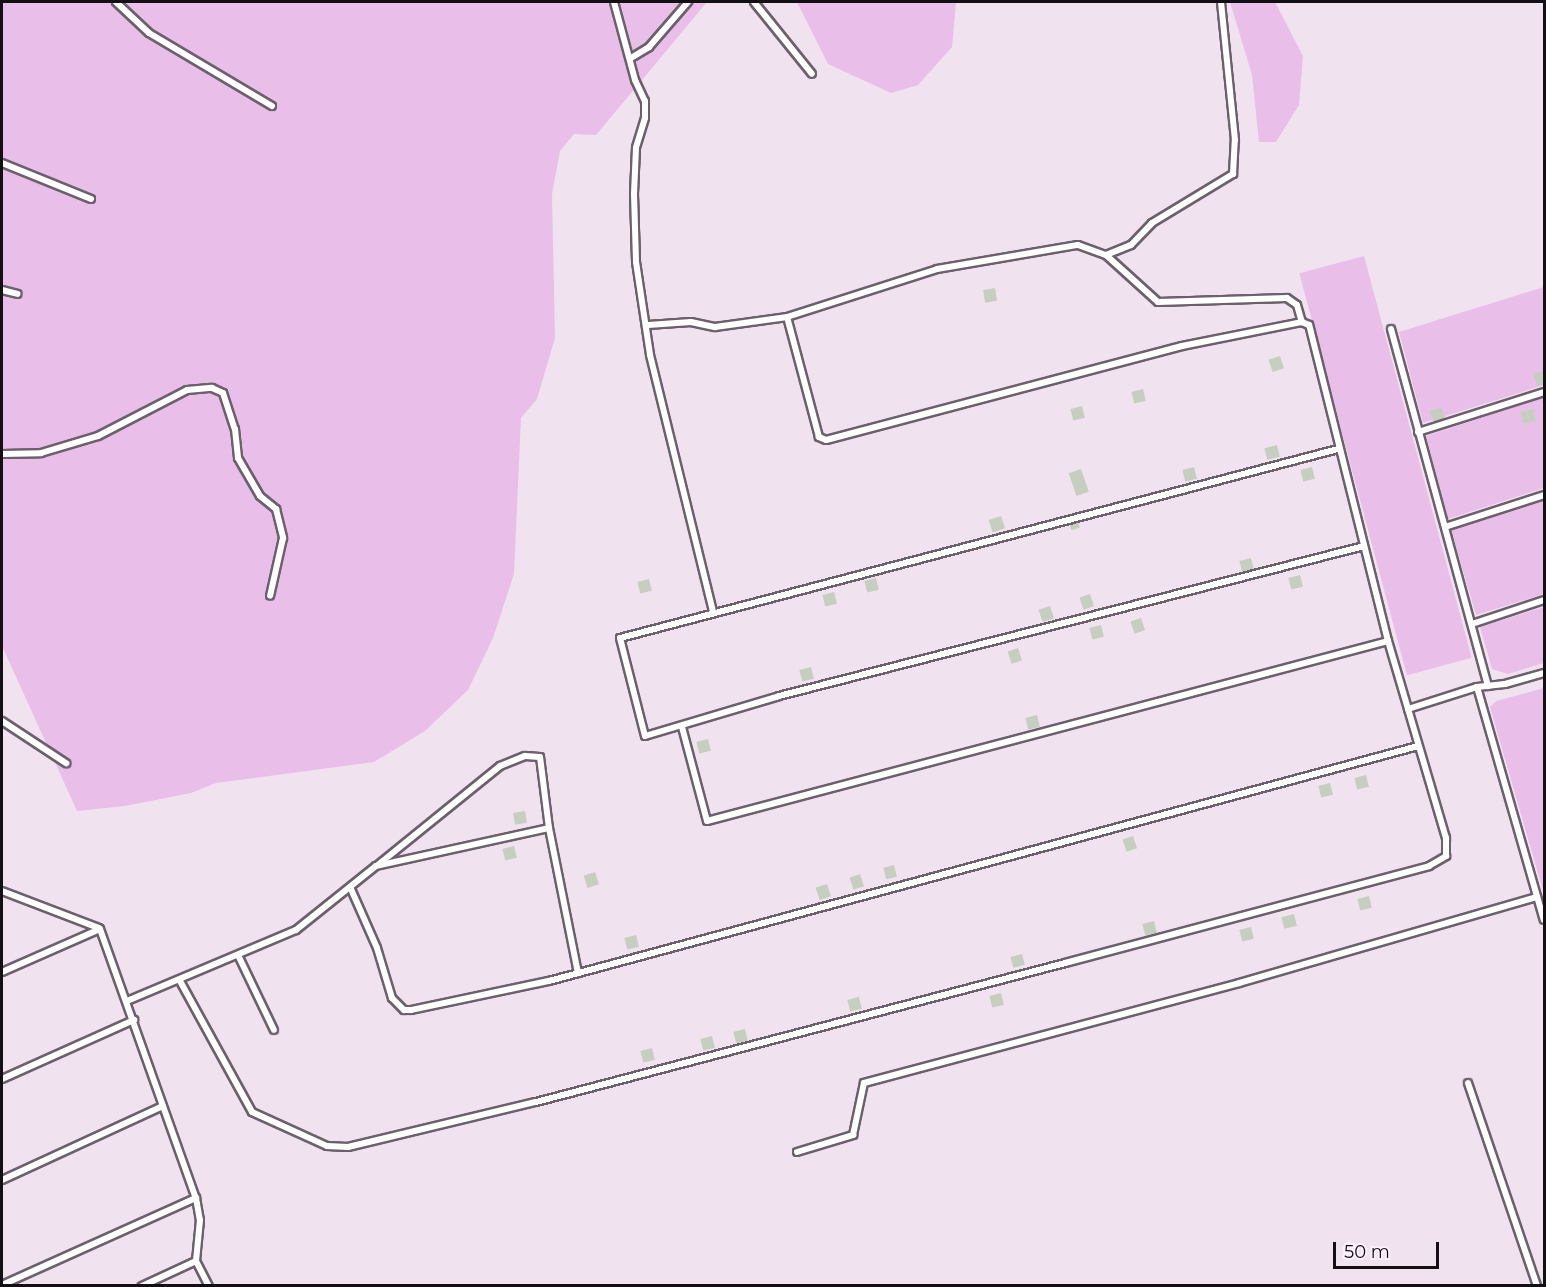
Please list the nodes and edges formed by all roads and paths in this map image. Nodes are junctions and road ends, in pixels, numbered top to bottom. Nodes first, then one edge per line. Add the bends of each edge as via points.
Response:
1 (116, 2) edge
2 (614, 2) edge
3 (688, 2) edge
4 (754, 2) edge
5 (1221, 2) edge
6 (631, 58) junction
7 (812, 74) dead end
8 (272, 106) dead end
9 (2, 163) edge
10 (91, 199) dead end
11 (1106, 255) junction
12 (2, 290) edge
13 (18, 294) dead end
14 (787, 317) junction
15 (1302, 322) junction
16 (648, 325) junction
17 (1391, 329) dead end
18 (1545, 392) edge
19 (1418, 432) junction
20 (1338, 448) junction
21 (2, 454) edge
22 (1545, 495) edge
23 (1445, 527) junction
24 (1364, 546) junction
25 (270, 596) dead end
26 (1545, 600) edge
27 (713, 612) junction
28 (1472, 624) junction
29 (1388, 641) junction
30 (1545, 673) edge
31 (1488, 686) junction
32 (1477, 687) junction
33 (1408, 709) junction
34 (2, 721) edge
35 (682, 727) junction
36 (1418, 746) junction
37 (66, 763) dead end
38 (549, 828) junction
39 (376, 866) junction
40 (351, 889) junction
41 (2, 891) edge
42 (1538, 897) junction
43 (1545, 920) edge
44 (100, 928) junction
45 (238, 955) junction
46 (2, 972) edge
47 (578, 973) junction
48 (180, 981) junction
49 (127, 1001) junction
50 (134, 1020) junction
51 (274, 1030) dead end
52 (2, 1079) edge
53 (1468, 1083) dead end
54 (163, 1106) junction
55 (797, 1152) dead end
56 (2, 1180) edge
57 (196, 1198) junction
58 (196, 1261) junction
59 (2, 1285) edge
60 (142, 1286) edge
61 (209, 1286) edge
62 (1537, 1286) edge

1 - 8 lane via 149,33
2 - 6 lane
3 - 6 lane via 649,47
4 - 7 lane
5 - 11 lane via 1235,140 1233,174 1152,224 1131,245
6 - 16 lane via 635,80 645,101 645,118 636,148 634,194 636,262
9 - 10 lane
11 - 14 lane via 1078,246 966,263
11 - 15 lane via 1158,303 1287,298 1297,305
12 - 13 lane
14 - 15 lane via 819,437 826,440 1071,373
14 - 16 lane via 715,327 691,322
15 - 20 lane via 1309,326
16 - 27 lane via 659,400
17 - 19 lane
18 - 19 lane
19 - 23 lane
20 - 24 lane
20 - 27 lane
21 - 25 lane via 41,453 98,436 180,392 212,388 223,393 235,429 238,458 260,496 276,509 283,538
22 - 23 lane
23 - 28 lane
24 - 29 lane
24 - 35 lane via 778,696
26 - 28 lane
27 - 35 lane via 620,638 645,736
28 - 31 lane
29 - 33 lane
29 - 35 lane via 707,821
30 - 31 lane
31 - 32 lane
32 - 33 lane
32 - 42 lane
33 - 36 lane
34 - 37 lane
36 - 47 lane
36 - 48 lane via 1449,850 1437,863 536,1102 348,1147 314,1142 252,1112
38 - 39 lane
38 - 39 lane via 540,758 525,756 500,766
38 - 47 lane
39 - 40 lane
40 - 45 lane via 296,930
40 - 47 lane via 377,948 392,998 404,1010
41 - 44 lane
42 - 43 lane
42 - 55 lane via 1239,983 864,1083 853,1135
44 - 46 lane
44 - 49 lane
45 - 48 lane
45 - 51 lane
48 - 49 lane
49 - 50 lane
50 - 52 lane
50 - 54 lane
53 - 62 lane
54 - 56 lane
54 - 57 lane
57 - 58 lane via 200,1220
57 - 59 lane
58 - 60 lane
58 - 61 lane

